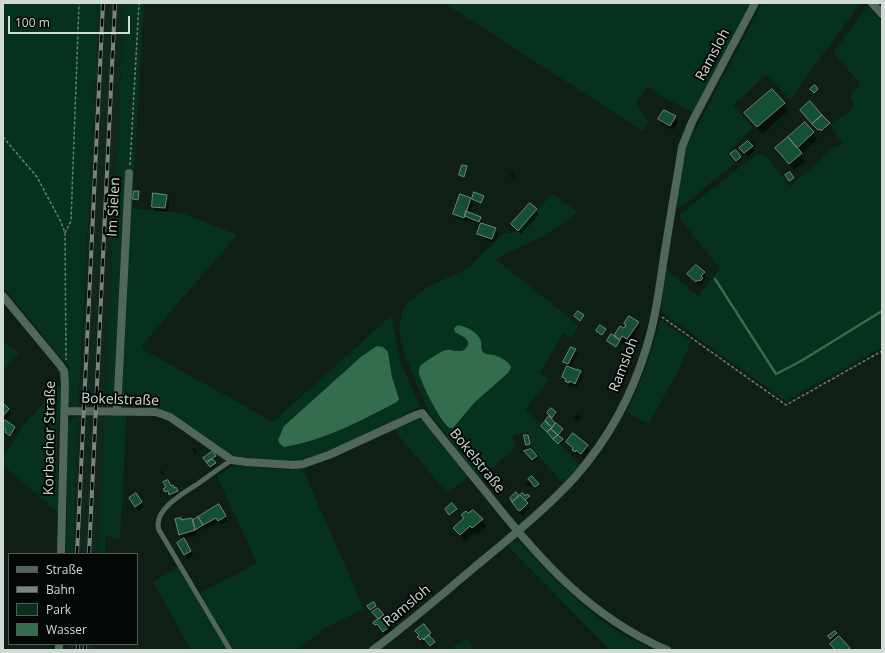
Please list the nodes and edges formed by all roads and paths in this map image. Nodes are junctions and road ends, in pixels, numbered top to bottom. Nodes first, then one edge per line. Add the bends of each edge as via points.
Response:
1 (79, 3) edge
2 (139, 3) edge
3 (755, 3) edge
4 (872, 3) edge
5 (882, 14) edge
6 (3, 137) edge
7 (129, 172) joint
8 (64, 233) junction
9 (3, 296) edge
10 (656, 312) junction
11 (882, 351) edge
12 (64, 371) junction
13 (64, 411) junction
14 (117, 412) junction
15 (232, 460) junction
16 (518, 531) junction
17 (61, 553) edge
18 (230, 650) edge
19 (373, 650) edge
20 (667, 650) edge

1 - 8 path via 71,221
2 - 7 path, Im Sielen
3 - 10 street, Ramsloh via 692,122 682,147
4 - 5 street
6 - 8 path via 37,177 61,222
7 - 14 street, Im Sielen
8 - 12 path
9 - 12 street, Korbacher Straße
10 - 11 path via 786,405
10 - 16 street, Ramsloh via 635,379 602,441 575,476
12 - 13 street, Korbacher Straße
13 - 14 street, Bokelstraße
13 - 17 street, Korbacher Straße
14 - 15 street, Bokelstraße via 156,412 175,421
15 - 16 street, Bokelstraße via 303,464 422,413
15 - 18 lane via 176,499 160,516 158,526
16 - 19 street, Ramsloh
16 - 20 street, Bokelstraße via 544,562 590,604 643,639

